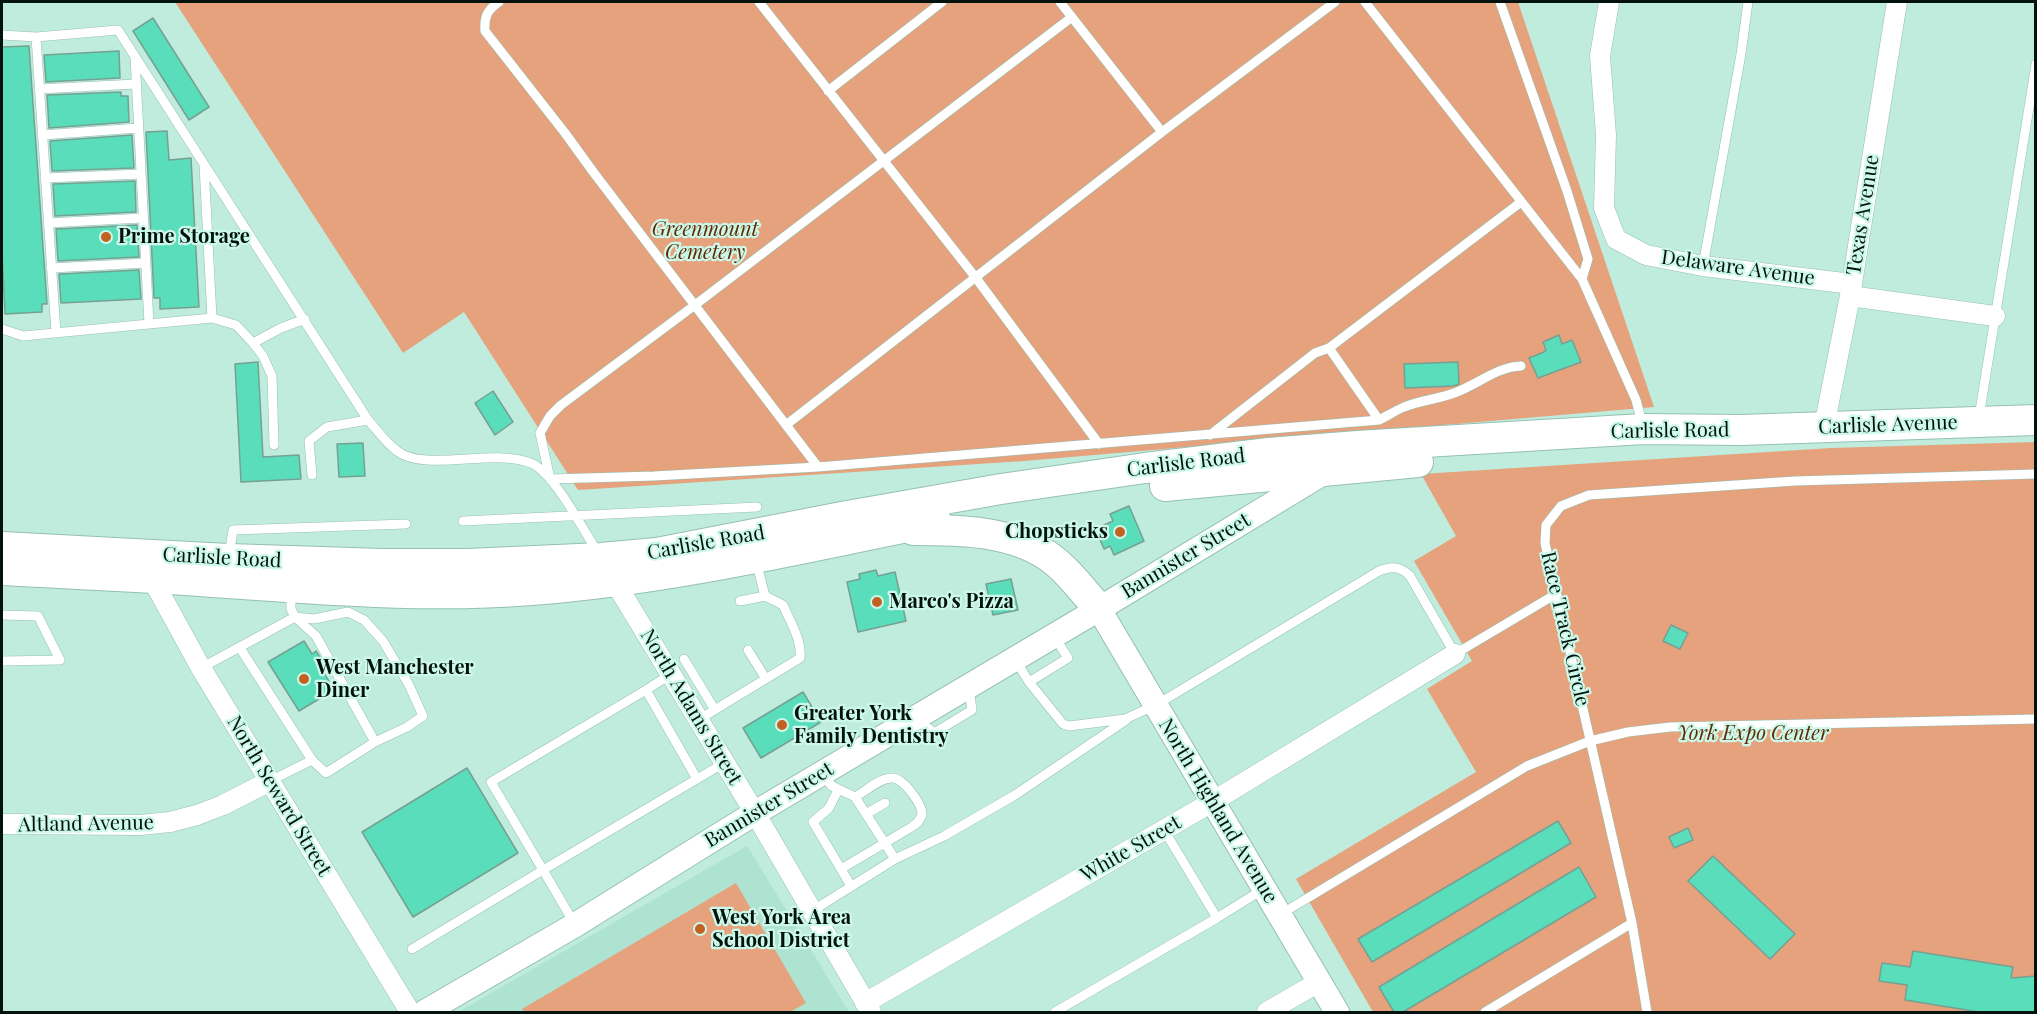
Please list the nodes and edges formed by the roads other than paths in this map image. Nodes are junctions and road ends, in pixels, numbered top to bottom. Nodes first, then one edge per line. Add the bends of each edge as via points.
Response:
1 (499, 2) edge
2 (759, 2) edge
3 (942, 2) edge
4 (1060, 2) edge
5 (1335, 2) edge
6 (1365, 2) edge
7 (1500, 2) edge
8 (1609, 2) edge
9 (1748, 2) edge
10 (1897, 2) edge
11 (1072, 17) junction
12 (2, 35) edge
13 (36, 37) junction
14 (135, 56) junction
15 (2036, 64) edge
16 (136, 84) junction
17 (39, 89) junction
18 (828, 91) junction
19 (138, 128) junction
20 (1162, 132) junction
21 (42, 135) junction
22 (204, 162) junction
23 (883, 162) junction
24 (141, 174) junction
25 (45, 178) junction
26 (1521, 201) junction
27 (143, 218) junction
28 (48, 223) junction
29 (146, 263) junction
30 (1703, 266) junction
31 (51, 268) junction
32 (976, 278) junction
33 (1582, 279) junction
34 (1851, 290) junction
35 (695, 305) junction
36 (1995, 316) junction
37 (212, 318) junction
38 (305, 319) junction
39 (149, 324) junction
40 (2, 329) edge
41 (56, 333) junction
42 (253, 343) junction
43 (1329, 348) junction
44 (1521, 366) dead end
45 (368, 420) junction
46 (1379, 420) junction
47 (2036, 420) edge
48 (1979, 422) junction
49 (786, 424) junction
50 (1824, 427) junction
51 (1644, 429) junction
52 (1741, 430) junction
53 (1210, 435) junction
54 (1460, 440) junction
55 (1099, 444) junction
56 (274, 445) dead end
57 (818, 467) junction
58 (1330, 470) junction
59 (2036, 474) edge
60 (312, 475) dead end
61 (550, 479) junction
62 (757, 507) dead end
63 (574, 515) junction
64 (463, 521) dead end
65 (406, 524) dead end
66 (892, 530) junction
67 (2, 547) edge
68 (756, 558) junction
69 (228, 559) junction
70 (2, 570) edge
71 (608, 570) junction
72 (151, 577) junction
73 (291, 587) junction
74 (1556, 594) junction
75 (765, 596) junction
76 (740, 601) dead end
77 (1099, 609) junction
78 (2, 615) edge
79 (295, 617) junction
80 (1054, 636) junction
81 (240, 648) junction
82 (748, 650) dead end
83 (1455, 654) junction
84 (1015, 658) junction
85 (684, 659) dead end
86 (2, 661) edge
87 (201, 668) junction
88 (680, 677) junction
89 (766, 679) junction
90 (1029, 682) junction
91 (646, 690) junction
92 (1156, 705) junction
93 (706, 715) junction
94 (1129, 718) junction
95 (2036, 720) edge
96 (1590, 741) junction
97 (375, 742) junction
98 (312, 760) junction
99 (724, 763) junction
100 (697, 779) junction
101 (270, 781) junction
102 (830, 782) junction
103 (909, 790) junction
104 (900, 795) dead end
105 (855, 797) junction
106 (1212, 802) junction
107 (885, 803) dead end
108 (754, 813) junction
109 (866, 814) junction
110 (2, 824) edge
111 (1164, 830) junction
112 (884, 843) junction
113 (895, 860) junction
114 (841, 869) junction
115 (543, 870) junction
116 (851, 886) junction
117 (1265, 888) junction
118 (812, 911) junction
119 (1281, 915) junction
120 (1217, 918) junction
121 (1632, 923) junction
122 (575, 925) junction
123 (412, 949) dead end
124 (1319, 982) junction
125 (868, 1008) edge
126 (410, 1012) edge
127 (425, 1012) edge
128 (1055, 1012) edge
129 (1267, 1012) edge
130 (1337, 1012) edge
131 (1485, 1012) edge
132 (1647, 1012) edge

1 - 35 lane via 484,18 485,31
2 - 18 lane
3 - 18 lane
4 - 11 lane
5 - 20 lane
6 - 26 lane
7 - 33 lane via 1588,259
8 - 30 street, Delaware Avenue via 1600,56 1606,135 1604,208 1616,239 1646,255
9 - 30 lane
10 - 34 street, Texas Avenue
11 - 20 lane
11 - 23 lane
12 - 13 lane
13 - 14 lane via 118,30
13 - 17 lane
14 - 16 lane
14 - 22 lane
15 - 36 lane
16 - 17 lane
16 - 19 lane
17 - 21 lane
18 - 23 lane
19 - 21 lane
19 - 24 lane
20 - 32 lane
21 - 25 lane
22 - 37 lane
22 - 38 lane
23 - 32 lane
23 - 35 lane
24 - 25 lane
24 - 27 lane
25 - 28 lane
26 - 33 lane
26 - 43 lane
27 - 28 lane
27 - 29 lane
28 - 31 lane
29 - 31 lane
29 - 39 lane
30 - 34 street, Delaware Avenue
31 - 41 lane
32 - 49 lane
32 - 55 lane
33 - 51 lane via 1636,400
34 - 36 street, Delaware Avenue
34 - 50 street, Texas Avenue
35 - 49 lane
35 - 61 lane via 550,416 540,433
36 - 48 lane
37 - 39 lane
37 - 42 lane via 236,325
38 - 42 lane
38 - 45 lane
39 - 41 lane
40 - 41 lane via 23,336
42 - 56 lane via 272,376
43 - 46 lane
43 - 53 lane via 1315,353
44 - 46 lane via 1509,367 1461,391 1405,407
45 - 60 lane via 327,427 309,441
45 - 61 lane via 398,452 420,459 514,458 534,465
46 - 53 lane
47 - 48 main road, Carlisle Avenue
48 - 50 main road, Carlisle Avenue
49 - 57 lane
50 - 52 main road, Carlisle Avenue
51 - 52 main road, Carlisle Road
51 - 54 main road, Carlisle Road
52 - 58 main road, Carlisle Road via 1643,444
53 - 55 lane
54 - 58 main road via 1365,453
54 - 71 main road, Carlisle Road via 1269,453 1001,489 657,553
55 - 57 lane
57 - 61 lane
58 - 66 main road, Carlisle Road via 1090,495
58 - 77 street, Bannister Street
59 - 74 lane, Race Track Circle via 1795,481 1589,495 1561,506 1546,525 1545,543
61 - 63 lane
62 - 63 lane
63 - 64 lane
63 - 71 lane
65 - 69 lane via 233,530
66 - 68 main road, Carlisle Road
66 - 77 main road via 960,531 1029,546 1070,576
67 - 69 main road, Carlisle Road
68 - 71 main road, Carlisle Road via 689,571
68 - 75 lane
69 - 71 main road, Carlisle Road
70 - 72 main road, Carlisle Road
71 - 73 main road, Carlisle Road via 530,590 447,594
71 - 88 street, North Adams Street
72 - 73 main road, Carlisle Road
72 - 87 street, North Seward Street
73 - 79 lane
74 - 83 lane
74 - 96 lane, Race Track Circle
75 - 76 lane
75 - 89 lane via 783,604 801,651 800,658
77 - 80 street, Bannister Street
77 - 92 street, North Highland Avenue
78 - 86 lane via 38,616 60,660
79 - 81 lane
79 - 97 lane via 316,636
79 - 97 lane via 314,619 348,612 364,620 383,641 410,685 423,716
80 - 84 street, Bannister Street
80 - 90 lane via 1068,658
81 - 87 lane
81 - 98 lane
82 - 89 lane
83 - 92 lane via 1410,576 1402,568 1389,567
83 - 106 street, White Street
84 - 90 lane
84 - 102 street, Bannister Street via 915,718
85 - 88 lane
87 - 101 street, North Seward Street
88 - 91 lane
88 - 93 street, North Adams Street
89 - 93 lane
90 - 94 lane via 1063,724
91 - 100 lane
91 - 115 lane via 491,782
92 - 94 lane
92 - 106 street, North Highland Avenue
93 - 99 street, North Adams Street
94 - 113 lane via 1015,795
95 - 96 lane via 1670,727
96 - 119 lane via 1527,766
96 - 121 lane, Race Track Circle
97 - 98 lane via 326,773
98 - 101 lane
99 - 100 lane
99 - 108 street, North Adams Street
100 - 115 lane
101 - 110 street, Altland Avenue via 223,805 170,822
101 - 126 street, North Seward Street
102 - 105 lane
102 - 108 street, Bannister Street
102 - 114 lane via 829,808 813,822
103 - 104 lane
103 - 105 lane via 892,778
103 - 112 lane via 922,814 918,823
105 - 109 lane
106 - 111 street, White Street
106 - 117 street, North Highland Avenue
107 - 109 lane
108 - 118 street, North Adams Street
108 - 122 street, Bannister Street
109 - 112 lane
111 - 120 lane
111 - 125 street, White Street
112 - 113 lane
112 - 114 lane
113 - 116 lane
114 - 116 lane
115 - 122 lane
115 - 123 lane
116 - 118 lane
117 - 119 street, North Highland Avenue
117 - 120 lane
118 - 125 street, North Adams Street
119 - 124 street, North Highland Avenue
120 - 128 lane
121 - 131 lane
121 - 132 lane, Race Track Circle
122 - 127 street, Bannister Street
124 - 129 street
124 - 130 street, North Highland Avenue

